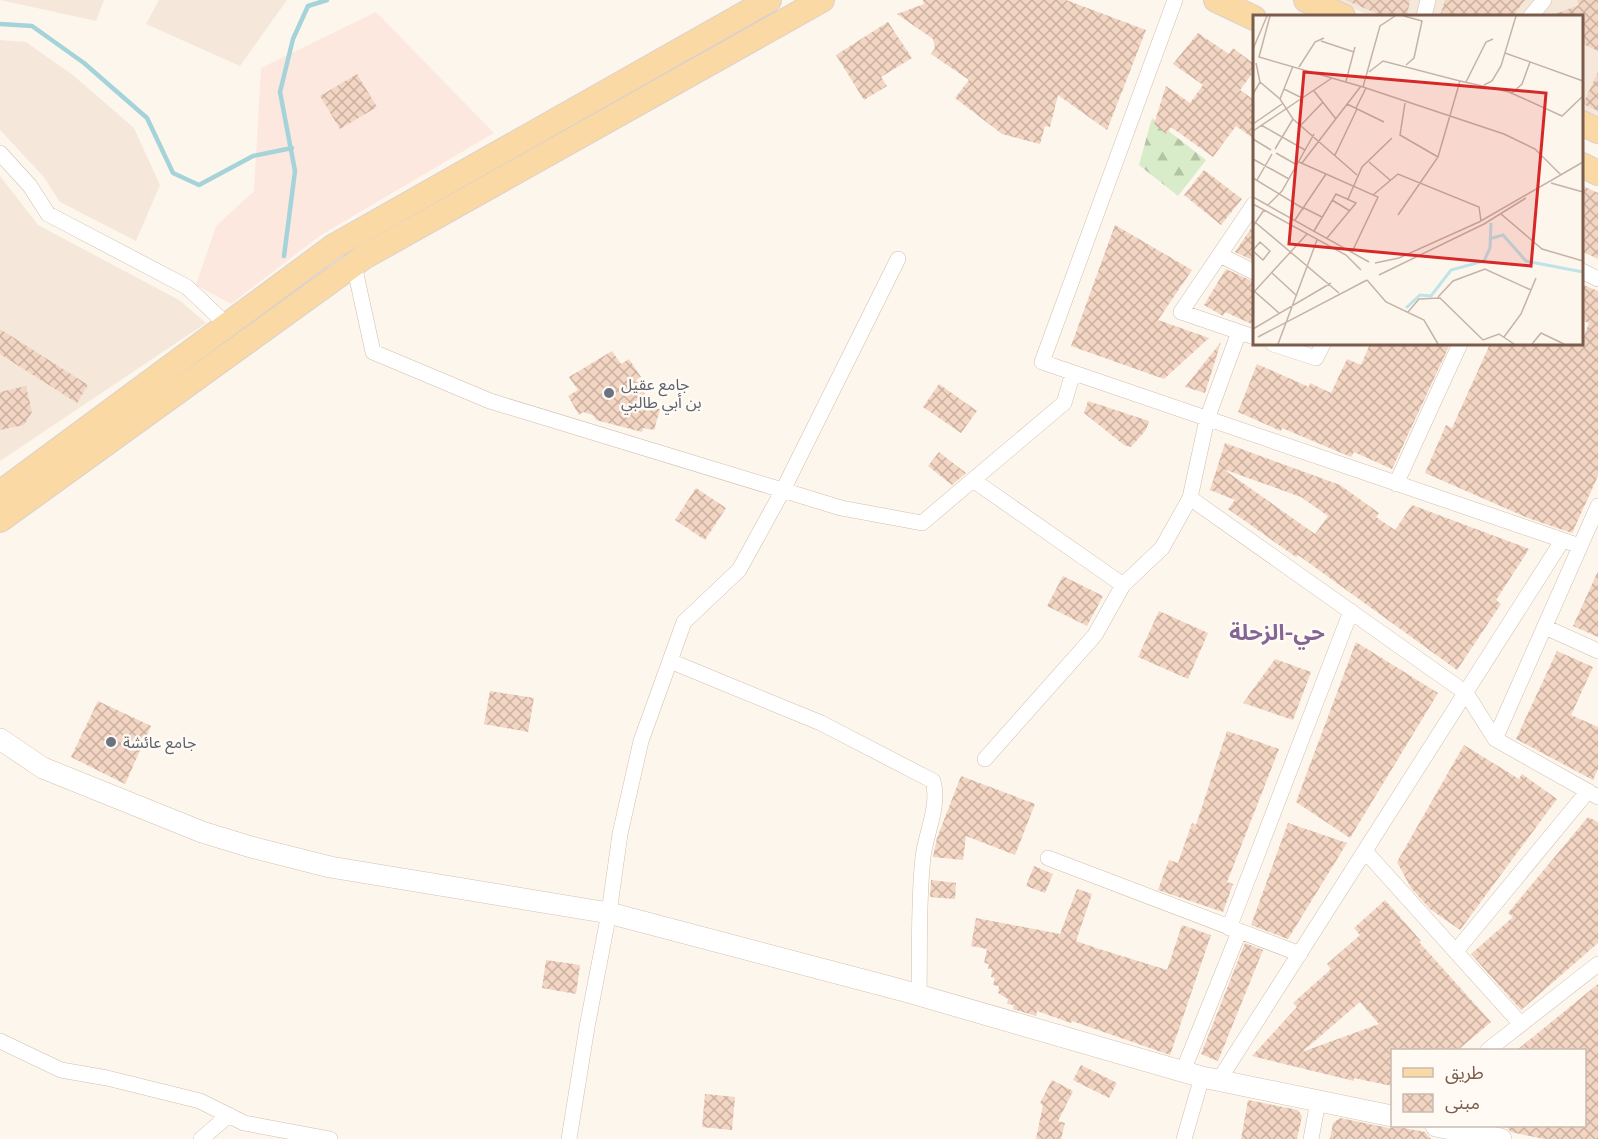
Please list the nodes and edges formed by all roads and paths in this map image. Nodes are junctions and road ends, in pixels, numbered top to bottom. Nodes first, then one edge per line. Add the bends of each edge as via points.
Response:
1 (769, 0) edge
2 (822, 0) edge
3 (1175, 0) edge
4 (1216, 0) edge
5 (1306, 0) edge
6 (1428, 0) edge
7 (1544, 0) edge
8 (1341, 15) edge
9 (1424, 15) edge
10 (1532, 15) edge
11 (1253, 18) edge
12 (1583, 124) edge
13 (1598, 131) edge
14 (0, 153) edge
15 (1583, 166) edge
16 (1598, 173) edge
17 (1253, 206) edge
18 (1220, 255) junction
19 (898, 259) dead end
20 (354, 265) junction
21 (1253, 272) edge
22 (1583, 272) edge
23 (1598, 279) edge
24 (227, 325) junction
25 (1239, 332) junction
26 (1253, 337) edge
27 (1276, 345) edge
28 (1322, 345) edge
29 (1460, 345) edge
30 (1073, 373) junction
31 (1207, 419) junction
32 (973, 480) junction
33 (1396, 484) junction
34 (783, 490) junction
35 (0, 493) edge
36 (1190, 498) junction
37 (1598, 506) edge
38 (0, 520) edge
39 (1593, 529) edge
40 (1562, 540) junction
41 (1580, 546) junction
42 (1123, 585) junction
43 (1351, 611) junction
44 (1545, 627) junction
45 (1598, 651) edge
46 (670, 661) junction
47 (1466, 693) junction
48 (0, 739) edge
49 (1495, 739) junction
50 (985, 759) dead end
51 (1593, 794) edge
52 (1365, 851) junction
53 (1048, 858) dead end
54 (609, 913) junction
55 (1234, 930) junction
56 (1456, 951) junction
57 (1300, 954) junction
58 (1597, 966) edge
59 (919, 995) junction
60 (1520, 1023) junction
61 (0, 1041) edge
62 (1489, 1049) edge
63 (1202, 1076) junction
64 (1318, 1101) junction
65 (229, 1115) junction
66 (1391, 1116) edge
67 (1443, 1127) edge
68 (1480, 1137) edge
69 (201, 1139) edge
70 (330, 1139) edge
71 (569, 1139) edge
72 (1184, 1139) edge
73 (1311, 1139) edge
74 (1501, 1139) edge

1 - 24 main road via 334,246
2 - 20 main road
3 - 30 street via 1042,362
4 - 11 main road
5 - 8 main road
6 - 9 street
7 - 10 street
12 - 13 main road
14 - 24 street via 30,186 48,214 187,287
15 - 16 main road
17 - 18 street
18 - 21 street
18 - 25 street via 1181,312
19 - 34 street
20 - 34 street via 373,352 490,401
20 - 38 main road
22 - 23 street
24 - 35 main road
25 - 26 street
25 - 31 street
27 - 28 street via 1316,358
29 - 33 street
30 - 31 street
30 - 32 street via 1064,403
31 - 33 street
31 - 36 street
32 - 34 street via 922,524 841,508
32 - 42 street
33 - 40 street
34 - 46 street via 739,570 684,622
36 - 42 street via 1162,548
36 - 43 street
37 - 39 street
39 - 41 street
40 - 41 street
40 - 47 street
41 - 44 street
42 - 50 street via 1095,635
43 - 47 street
43 - 55 street
44 - 45 street
44 - 49 street
46 - 54 street via 641,741 620,834
46 - 59 street via 821,723 933,781 936,792 923,855 920,894
47 - 49 street
47 - 52 street
48 - 54 street via 43,768 202,832 251,847 330,867
49 - 51 street
51 - 56 street
52 - 56 street
52 - 57 street
53 - 55 street
54 - 59 street
54 - 71 street
55 - 57 street
55 - 63 street
56 - 60 street
57 - 63 street
58 - 60 street
59 - 63 street
60 - 62 street
61 - 65 street via 61,1070 200,1101
63 - 64 street
63 - 72 street
64 - 66 street
64 - 73 street
65 - 69 street
65 - 70 street via 244,1123
67 - 68 street
68 - 74 street

